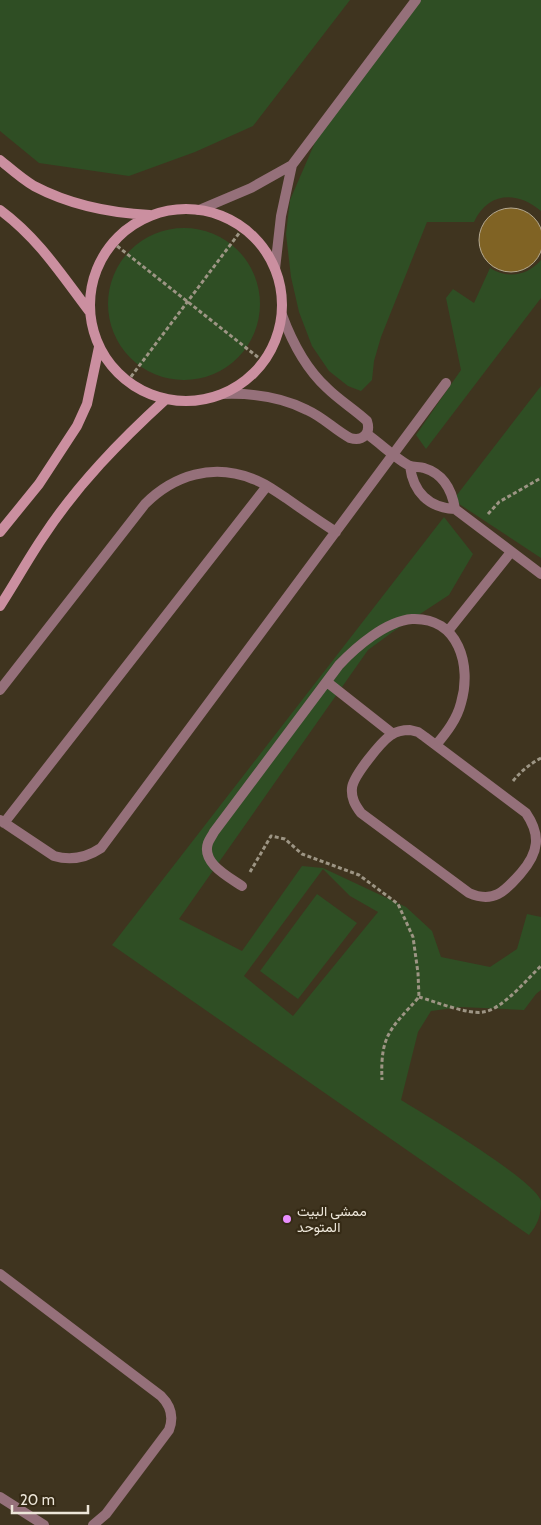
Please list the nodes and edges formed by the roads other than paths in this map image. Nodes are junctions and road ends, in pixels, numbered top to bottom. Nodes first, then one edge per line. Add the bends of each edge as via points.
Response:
1 (416, 0) edge
2 (0, 160) edge
3 (292, 165) junction
4 (0, 210) edge
5 (199, 210) junction
6 (151, 215) junction
7 (275, 269) junction
8 (89, 311) junction
9 (282, 315) junction
10 (99, 347) junction
11 (446, 383) dead end
12 (223, 394) junction
13 (166, 399) junction
14 (367, 434) junction
15 (394, 454) junction
16 (410, 466) junction
17 (267, 486) junction
18 (455, 510) junction
19 (0, 532) edge
20 (336, 532) junction
21 (511, 552) junction
22 (541, 574) edge
23 (0, 606) edge
24 (448, 631) junction
25 (327, 682) junction
26 (0, 690) edge
27 (393, 734) junction
28 (436, 745) junction
29 (2, 821) edge
30 (242, 886) road end
31 (0, 1274) edge
32 (0, 1497) edge
33 (44, 1525) edge
34 (93, 1525) edge

1 - 3 lane
2 - 6 street via 33,185 55,196 102,210
3 - 5 lane via 251,188
3 - 7 lane via 281,216
4 - 8 street via 38,244
5 - 6 street via 174,210
5 - 7 street via 222,216 243,228 267,253
6 - 8 street via 130,226 112,242 102,257 94,275
7 - 9 street
8 - 10 street
9 - 12 street via 279,332 264,362 238,386
9 - 14 lane via 293,342 312,373 367,420
10 - 13 street via 106,360 127,382
10 - 19 street via 87,404 78,426 39,484
11 - 15 lane
12 - 13 street via 204,400
12 - 14 lane via 244,393 288,402 308,410 350,438 356,440
13 - 23 street via 134,428 72,497 43,536
14 - 15 lane
15 - 16 lane
15 - 20 lane
16 - 18 lane via 414,483 423,498 438,507
16 - 18 lane via 427,469 442,478 451,493
17 - 20 lane
17 - 26 lane via 240,474 210,472 181,478 155,493
17 - 29 lane
18 - 21 lane
20 - 29 lane via 101,848 74,859 54,856
21 - 22 lane
21 - 24 lane
24 - 25 lane via 425,620 400,622 369,637 353,650
24 - 28 lane via 464,658 464,688 455,719
25 - 27 lane
25 - 30 lane via 208,844 212,862
27 - 28 lane via 410,730 418,732
27 - 28 lane via 354,778 351,793 356,807 462,889 477,896 494,896 503,892 537,852 540,844 537,826 504,796
31 - 34 lane via 161,1396 170,1408 172,1422 169,1430 106,1514
32 - 33 lane

